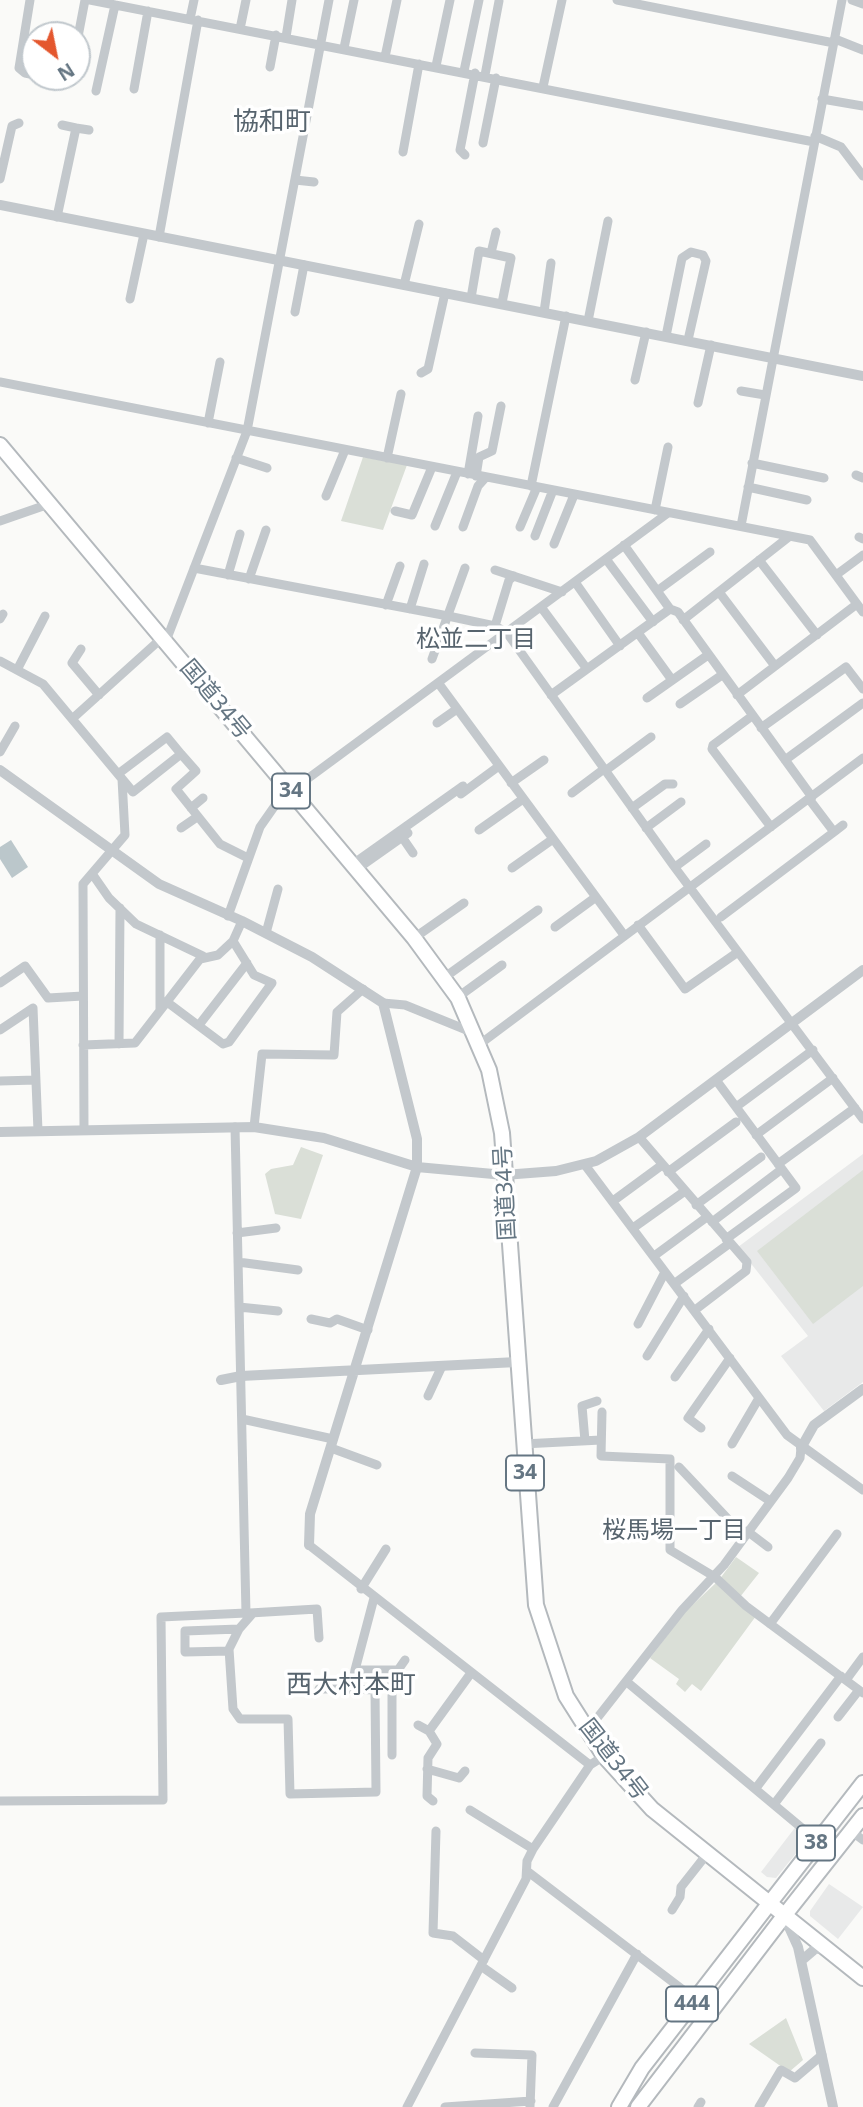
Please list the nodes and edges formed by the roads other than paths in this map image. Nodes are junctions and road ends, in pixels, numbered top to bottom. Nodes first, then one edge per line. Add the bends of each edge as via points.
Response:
1 (30, 0) edge
2 (88, 0) edge
3 (194, 0) edge
4 (246, 0) edge
5 (292, 0) edge
6 (329, 0) edge
7 (354, 0) edge
8 (397, 0) edge
9 (450, 0) edge
10 (479, 0) edge
11 (562, 0) edge
12 (617, 0) edge
13 (842, 0) edge
14 (852, 0) edge
15 (499, 1) edge
16 (863, 4) edge
17 (115, 5) junction
18 (148, 11) junction
19 (194, 20) junction
20 (27, 21) edge
21 (82, 21) edge
22 (240, 29) junction
23 (281, 36) junction
24 (834, 41) junction
25 (320, 44) junction
26 (344, 48) junction
27 (863, 50) edge
28 (385, 57) junction
29 (419, 64) junction
30 (436, 66) junction
31 (270, 67) dead end
32 (464, 71) junction
33 (475, 73) junction
34 (485, 75) junction
35 (496, 78) junction
36 (543, 87) junction
37 (134, 89) dead end
38 (96, 91) dead end
39 (822, 99) junction
40 (863, 106) edge
41 (268, 117) dead end
42 (19, 123) dead end
43 (305, 124) junction
44 (62, 125) dead end
45 (76, 128) junction
46 (89, 130) dead end
47 (815, 139) junction
48 (483, 143) dead end
49 (403, 152) dead end
50 (464, 155) dead end
51 (863, 176) edge
52 (0, 179) edge
53 (295, 180) junction
54 (314, 182) dead end
55 (0, 205) edge
56 (57, 216) junction
57 (608, 222) dead end
58 (419, 223) dead end
59 (496, 232) dead end
60 (144, 234) junction
61 (159, 237) junction
62 (491, 253) junction
63 (281, 261) junction
64 (551, 263) dead end
65 (304, 265) junction
66 (404, 285) junction
67 (445, 293) junction
68 (471, 298) junction
69 (130, 299) dead end
70 (502, 303) junction
71 (295, 312) dead end
72 (544, 312) junction
73 (566, 316) junction
74 (588, 321) junction
75 (646, 332) junction
76 (666, 336) junction
77 (688, 340) junction
78 (711, 345) junction
79 (772, 356) junction
80 (220, 362) dead end
81 (421, 373) dead end
82 (863, 376) edge
83 (635, 380) dead end
84 (0, 382) edge
85 (741, 391) dead end
86 (401, 394) dead end
87 (765, 395) junction
88 (698, 403) dead end
89 (501, 406) dead end
90 (478, 416) dead end
91 (208, 423) junction
92 (247, 430) junction
93 (0, 445) edge
94 (668, 447) dead end
95 (345, 450) junction
96 (236, 457) junction
97 (387, 458) junction
98 (752, 463) junction
99 (432, 467) junction
100 (267, 468) dead end
101 (457, 472) junction
102 (477, 476) junction
103 (824, 478) dead end
104 (534, 487) junction
105 (748, 487) junction
106 (553, 491) junction
107 (574, 495) junction
108 (326, 496) dead end
109 (807, 500) dead end
110 (49, 504) junction
111 (655, 510) junction
112 (395, 511) dead end
113 (667, 513) junction
114 (0, 521) edge
115 (435, 526) dead end
116 (741, 526) junction
117 (463, 527) dead end
118 (520, 527) dead end
119 (266, 530) dead end
120 (240, 534) dead end
121 (536, 536) dead end
122 (790, 536) junction
123 (554, 544) dead end
124 (624, 545) junction
125 (710, 552) dead end
126 (863, 555) edge
127 (606, 559) junction
128 (759, 560) junction
129 (424, 564) dead end
130 (400, 566) dead end
131 (194, 568) junction
132 (466, 568) dead end
133 (495, 570) dead end
134 (228, 575) junction
135 (836, 575) junction
136 (514, 576) junction
137 (249, 579) junction
138 (575, 582) junction
139 (657, 591) junction
140 (562, 592) junction
141 (719, 592) junction
142 (386, 605) junction
143 (541, 607) junction
144 (860, 608) edge
145 (670, 609) junction
146 (410, 610) junction
147 (45, 616) dead end
148 (448, 616) junction
149 (683, 620) junction
150 (653, 622) junction
151 (495, 626) junction
152 (507, 633) junction
153 (638, 633) junction
154 (817, 635) junction
155 (164, 639) junction
156 (620, 646) junction
157 (81, 649) dead end
158 (708, 655) junction
159 (432, 659) dead end
160 (0, 661) edge
161 (775, 666) junction
162 (587, 669) junction
163 (17, 670) junction
164 (722, 675) junction
165 (672, 680) junction
166 (439, 684) junction
167 (863, 689) edge
168 (99, 695) junction
169 (551, 695) junction
170 (737, 695) junction
171 (647, 698) dead end
172 (863, 703) edge
173 (680, 704) dead end
174 (457, 709) junction
175 (752, 716) junction
176 (72, 719) junction
177 (437, 723) dead end
178 (15, 726) dead end
179 (761, 728) junction
180 (651, 737) dead end
181 (0, 752) edge
182 (181, 754) junction
183 (863, 758) edge
184 (544, 760) dead end
185 (785, 761) junction
186 (499, 766) junction
187 (0, 770) edge
188 (604, 770) junction
189 (120, 777) junction
190 (511, 783) junction
191 (673, 784) dead end
192 (463, 786) dead end
193 (290, 789) junction
194 (572, 793) dead end
195 (203, 798) dead end
196 (810, 798) junction
197 (523, 799) junction
198 (681, 802) dead end
199 (447, 803) dead end
200 (191, 808) junction
201 (632, 808) junction
202 (197, 817) junction
203 (843, 825) dead end
204 (771, 827) junction
205 (181, 828) dead end
206 (646, 828) junction
207 (479, 830) dead end
208 (834, 832) junction
209 (553, 839) junction
210 (706, 844) dead end
211 (113, 851) junction
212 (413, 853) dead end
213 (248, 858) junction
214 (355, 867) junction
215 (675, 867) junction
216 (512, 868) dead end
217 (93, 875) junction
218 (690, 887) junction
219 (278, 889) dead end
220 (596, 897) junction
221 (464, 903) dead end
222 (120, 908) junction
223 (538, 909) dead end
224 (228, 916) junction
225 (721, 917) dead end
226 (242, 920) junction
227 (638, 925) junction
228 (555, 927) dead end
229 (266, 933) junction
230 (160, 935) junction
231 (624, 935) junction
232 (414, 937) junction
233 (233, 941) junction
234 (738, 952) junction
235 (203, 956) junction
236 (247, 963) junction
237 (502, 965) dead end
238 (863, 971) edge
239 (445, 977) junction
240 (0, 983) edge
241 (362, 989) junction
242 (83, 996) junction
243 (457, 997) junction
244 (48, 998) junction
245 (167, 1002) junction
246 (383, 1003) junction
247 (33, 1008) junction
248 (160, 1010) junction
249 (791, 1025) junction
250 (199, 1026) junction
251 (0, 1029) edge
252 (478, 1039) junction
253 (119, 1044) junction
254 (83, 1045) junction
255 (813, 1050) junction
256 (833, 1078) junction
257 (36, 1080) junction
258 (716, 1080) junction
259 (0, 1081) edge
260 (736, 1107) junction
261 (855, 1108) junction
262 (863, 1119) edge
263 (736, 1122) dead end
264 (235, 1127) junction
265 (254, 1127) junction
266 (84, 1129) junction
267 (38, 1131) junction
268 (0, 1132) edge
269 (756, 1135) junction
270 (639, 1137) junction
271 (761, 1157) dead end
272 (585, 1165) junction
273 (417, 1167) junction
274 (780, 1167) junction
275 (665, 1169) junction
276 (504, 1175) junction
277 (685, 1191) junction
278 (612, 1201) junction
279 (696, 1205) junction
280 (709, 1220) junction
281 (276, 1228) dead end
282 (633, 1228) junction
283 (237, 1233) junction
284 (728, 1241) junction
285 (654, 1256) junction
286 (238, 1262) junction
287 (298, 1270) dead end
288 (665, 1272) junction
289 (674, 1284) junction
290 (684, 1296) junction
291 (239, 1307) junction
292 (695, 1310) junction
293 (278, 1311) dead end
294 (311, 1319) dead end
295 (638, 1324) dead end
296 (709, 1329) junction
297 (368, 1330) junction
298 (647, 1356) dead end
299 (730, 1358) junction
300 (517, 1362) junction
301 (442, 1366) junction
302 (354, 1371) junction
303 (241, 1376) junction
304 (675, 1377) dead end
305 (221, 1380) dead end
306 (863, 1389) edge
307 (428, 1396) dead end
308 (760, 1398) junction
309 (597, 1401) dead end
310 (602, 1412) dead end
311 (242, 1419) junction
312 (701, 1428) dead end
313 (601, 1440) junction
314 (585, 1441) junction
315 (332, 1443) junction
316 (523, 1444) junction
317 (732, 1444) dead end
318 (801, 1448) junction
319 (377, 1465) dead end
320 (679, 1467) dead end
321 (732, 1476) dead end
322 (863, 1490) edge
323 (770, 1501) junction
324 (746, 1533) junction
325 (837, 1534) dead end
326 (309, 1545) joint
327 (768, 1547) dead end
328 (386, 1549) dead end
329 (715, 1577) junction
330 (361, 1589) junction
331 (374, 1598) junction
332 (249, 1613) junction
333 (770, 1624) junction
334 (239, 1629) junction
335 (319, 1638) dead end
336 (229, 1651) junction
337 (863, 1657) edge
338 (405, 1660) dead end
339 (355, 1670) junction
340 (395, 1670) junction
341 (471, 1673) junction
342 (843, 1678) junction
343 (627, 1682) junction
344 (399, 1684) dead end
345 (319, 1689) dead end
346 (352, 1689) junction
347 (861, 1691) edge
348 (838, 1717) dead end
349 (418, 1725) dead end
350 (429, 1731) junction
351 (587, 1731) junction
352 (821, 1743) dead end
353 (393, 1755) dead end
354 (604, 1756) junction
355 (590, 1765) junction
356 (427, 1769) junction
357 (466, 1771) dead end
358 (863, 1783) edge
359 (756, 1788) junction
360 (0, 1801) edge
361 (433, 1801) dead end
362 (775, 1803) junction
363 (470, 1810) dead end
364 (863, 1816) edge
365 (436, 1830) dead end
366 (857, 1836) edge
367 (818, 1840) junction
368 (533, 1849) junction
369 (707, 1854) junction
370 (833, 1854) junction
371 (527, 1871) junction
372 (769, 1904) junction
373 (671, 1910) dead end
374 (784, 1916) junction
375 (824, 1948) junction
376 (636, 1954) junction
377 (801, 1961) junction
378 (483, 1963) junction
379 (863, 1978) edge
380 (512, 1988) dead end
381 (695, 1999) junction
382 (475, 2053) dead end
383 (822, 2054) junction
384 (531, 2104) edge
385 (407, 2107) edge
386 (445, 2107) edge
387 (553, 2107) edge
388 (619, 2107) edge
389 (638, 2107) edge
390 (759, 2107) edge
391 (833, 2107) edge

1 - 20 street
2 - 17 street
2 - 21 street
3 - 19 street
4 - 22 street
5 - 23 street
6 - 25 street
7 - 26 street
8 - 28 street
9 - 30 street
10 - 32 street
11 - 36 street
12 - 24 street
13 - 24 street
14 - 16 street
15 - 34 street
17 - 18 street
17 - 38 street
18 - 19 street
18 - 37 street
19 - 22 street
19 - 61 street
22 - 23 street
23 - 25 street
23 - 31 street
24 - 27 street
24 - 39 street
25 - 26 street
25 - 43 street
26 - 28 street
28 - 29 street
29 - 30 street
29 - 49 street
30 - 32 street
32 - 33 street
33 - 34 street
33 - 50 street via 460,150
34 - 35 street
35 - 36 street
35 - 48 street
36 - 47 street
39 - 40 street
39 - 47 street
41 - 43 street
42 - 52 street via 12,126
43 - 53 street
44 - 45 street
45 - 46 street
45 - 56 street
47 - 51 street via 841,147
47 - 79 street
53 - 54 street
53 - 63 street
55 - 56 street
56 - 60 street
57 - 74 street
58 - 66 street
59 - 62 street
60 - 61 street
60 - 69 street
61 - 63 street
62 - 68 street via 479,251
62 - 70 street via 511,258
63 - 65 street
63 - 92 street
64 - 72 street
65 - 66 street
65 - 71 street
66 - 67 street
67 - 68 street
67 - 81 street via 428,369
68 - 70 street
70 - 72 street
72 - 73 street
73 - 74 street
73 - 104 street
74 - 75 street
75 - 76 street
75 - 83 street
76 - 77 street
76 - 77 street via 682,258 691,252 703,255 706,261
77 - 78 street
78 - 79 street
78 - 88 street
79 - 82 street
79 - 87 street
80 - 91 street
84 - 91 street
85 - 87 street
86 - 97 street
87 - 98 street
89 - 102 street via 492,451 479,457
90 - 102 street
91 - 92 street
92 - 95 street
92 - 96 street
93 - 110 main road, 国道34号 / 34
94 - 111 street
95 - 97 street
95 - 108 street
96 - 100 street
96 - 131 street
97 - 99 street
98 - 103 street
98 - 105 street
99 - 101 street
99 - 112 street via 412,515
101 - 102 street
101 - 115 street
102 - 104 street
102 - 117 street via 478,486
104 - 106 street
104 - 118 street
105 - 109 street
105 - 116 street
106 - 107 street
106 - 121 street
107 - 111 street
107 - 123 street
110 - 114 street
110 - 155 main road, 国道34号 / 34
111 - 113 street
113 - 116 street
113 - 124 street
116 - 122 street
119 - 137 street
120 - 134 street
122 - 128 street
122 - 135 street via 810,540
124 - 127 street
124 - 139 street
125 - 139 street
126 - 135 street
127 - 138 street
127 - 150 street
128 - 141 street
128 - 154 street
129 - 146 street
130 - 142 street
131 - 134 street
131 - 155 street
132 - 148 street
133 - 136 street
134 - 137 street
135 - 144 street
136 - 140 street
136 - 151 street
137 - 142 street
138 - 140 street
138 - 156 street
139 - 145 street
140 - 143 street
141 - 149 street
141 - 161 street
142 - 146 street
143 - 152 street
143 - 162 street
144 - 154 street
145 - 149 street
145 - 150 street
146 - 148 street
147 - 163 street
148 - 151 street
148 - 159 street
149 - 158 street
150 - 153 street
151 - 152 street
152 - 166 street
152 - 169 street
153 - 156 street
153 - 165 street
154 - 161 street
155 - 168 street
155 - 193 main road, 国道34号 / 34
156 - 162 street
157 - 168 street via 68,666
158 - 164 street
158 - 165 street
160 - 163 street
161 - 170 street
162 - 169 street
163 - 176 street via 43,684
164 - 170 street
164 - 173 street
165 - 171 street
166 - 174 street
166 - 193 street
167 - 179 street via 846,667
168 - 176 street
169 - 188 street
170 - 175 street
172 - 185 street
174 - 177 street
174 - 186 street
175 - 179 street
175 - 204 street via 712,749
176 - 189 street
178 - 181 street
179 - 185 street
180 - 188 street
182 - 189 street via 133,792
182 - 189 street via 167,737
182 - 200 street via 196,771 176,789
183 - 196 street
184 - 190 street
185 - 196 street
186 - 190 street
186 - 199 street
187 - 211 street
188 - 194 street
188 - 201 street
189 - 211 street via 126,829
190 - 197 street
191 - 201 street via 665,784
192 - 214 street
193 - 213 street via 260,827
193 - 214 main road, 国道34号 / 34
195 - 200 street
196 - 204 street
196 - 208 street
197 - 207 street
197 - 209 street
198 - 206 street
200 - 202 street
201 - 206 street
202 - 205 street
202 - 213 street via 220,844
203 - 208 street
204 - 218 street
206 - 215 street
208 - 225 street
209 - 216 street
209 - 220 street
210 - 215 street
211 - 217 street
211 - 224 street via 159,884
212 - 214 street via 405,835
213 - 224 street
214 - 232 main road, 国道34号 / 34
215 - 218 street
217 - 222 street
217 - 242 street via 83,884
218 - 227 street
218 - 234 street
219 - 229 street
220 - 228 street
220 - 231 street
221 - 232 street
222 - 230 street
222 - 253 street
223 - 239 street
224 - 226 street
226 - 229 street
226 - 233 street
227 - 231 street
227 - 234 street via 685,989
229 - 241 street
230 - 235 street
230 - 248 street
231 - 252 street
232 - 239 main road, 国道34号 / 34
233 - 235 street via 218,955
233 - 236 street
234 - 249 street
235 - 245 street
236 - 250 street
236 - 250 street via 254,975 272,983 268,992 229,1042 223,1044
237 - 243 street
238 - 249 street
239 - 243 main road, 国道34号 / 34
240 - 244 street via 25,966
241 - 246 street
241 - 265 street via 337,1012 334,1055 262,1054
242 - 244 street
242 - 254 street
243 - 252 main road, 国道34号 / 34
244 - 247 street
245 - 248 street
245 - 250 street
246 - 252 street via 405,1005
246 - 273 street via 417,1139
247 - 251 street
247 - 257 street
248 - 253 street via 135,1043
249 - 255 street
249 - 258 street
252 - 276 main road, 国道34号 / 34 via 497,1100
253 - 254 street
254 - 266 street
255 - 256 street
255 - 260 street
256 - 261 street
256 - 269 street
257 - 259 street
257 - 267 street
258 - 260 street
258 - 270 street
260 - 269 street
261 - 262 street
261 - 274 street
263 - 275 street
264 - 265 street
264 - 266 street
264 - 283 street
265 - 273 street via 311,1135
266 - 267 street
267 - 268 street
269 - 274 street
270 - 272 street
270 - 275 street
271 - 279 street
272 - 276 street
272 - 278 street
273 - 276 street
273 - 297 street
274 - 280 street
274 - 284 street via 796,1188
275 - 277 street
275 - 278 street
276 - 300 main road, 国道34号 / 34
277 - 279 street
277 - 282 street
278 - 282 street
279 - 280 street
280 - 284 street
280 - 285 street
281 - 283 street
282 - 285 street
283 - 286 street
284 - 289 street
284 - 292 street via 747,1262 747,1271
285 - 288 street
286 - 287 street
286 - 291 street
288 - 289 street
288 - 295 street
289 - 290 street
290 - 292 street
290 - 298 street
291 - 293 street
291 - 303 street
292 - 296 street
294 - 297 street via 330,1323 337,1319
296 - 299 street
296 - 304 street
297 - 302 street
299 - 308 street
299 - 312 street via 688,1418
300 - 301 street
300 - 316 main road, 国道34号 / 34
301 - 302 street
301 - 307 street
302 - 303 street
302 - 315 street
303 - 305 street
303 - 311 street
306 - 318 street via 814,1425
308 - 317 street
308 - 318 street
309 - 314 street via 582,1406
310 - 313 street
311 - 315 street
311 - 332 street
313 - 314 street
313 - 329 street via 601,1456 670,1460 668,1546
314 - 316 street
315 - 319 street
315 - 326 street via 310,1514
316 - 351 main road, 国道34号 / 34 via 536,1605 566,1696
318 - 322 street
318 - 323 street via 800,1458
320 - 324 street
321 - 323 street
323 - 324 street
324 - 327 street
324 - 329 street
325 - 333 street via 791,1589
326 - 330 street
328 - 330 street
329 - 333 street
329 - 343 street
330 - 331 street
331 - 339 street
331 - 341 street
332 - 334 street
332 - 335 street via 317,1609
332 - 360 street via 161,1617 163,1800
333 - 342 street
334 - 336 street
334 - 336 street via 185,1631 185,1652
336 - 346 street via 235,1716 288,1719 290,1794 376,1792 375,1690
337 - 342 street
338 - 340 street
339 - 340 street
339 - 346 street
340 - 344 street
340 - 353 street
341 - 350 street via 443,1704
341 - 355 street
342 - 347 street
342 - 359 street
343 - 351 street
343 - 359 street
345 - 346 street
347 - 348 street
349 - 350 street
350 - 356 street via 437,1744
351 - 354 main road, 国道34号 / 34
352 - 362 street via 806,1770
354 - 355 street
354 - 369 main road, 国道34号 / 34 via 652,1809
355 - 368 street
356 - 357 street via 459,1778
356 - 361 street via 427,1796
358 - 367 main road, 38
359 - 362 street
362 - 367 street
363 - 368 street
364 - 366 main road, 38
365 - 378 street via 433,1933 453,1936
366 - 370 main road, 38
367 - 370 street
367 - 372 main road, 38
368 - 371 street
369 - 372 main road, 国道34号 / 34
369 - 373 street via 681,1887
370 - 374 main road, 38
371 - 376 street
371 - 378 street
372 - 374 main road, 国道34号 / 34
372 - 381 main road, 444
374 - 375 main road, 国道34号 / 34
374 - 377 street
374 - 389 main road, 444
375 - 377 street via 815,1949
375 - 379 main road, 国道34号 / 34
376 - 381 street
376 - 387 street
377 - 383 street
378 - 380 street
378 - 385 street
381 - 388 main road, 444 via 642,2068
382 - 384 street via 532,2055
383 - 390 street via 797,2077 781,2070
383 - 391 street
384 - 386 street

